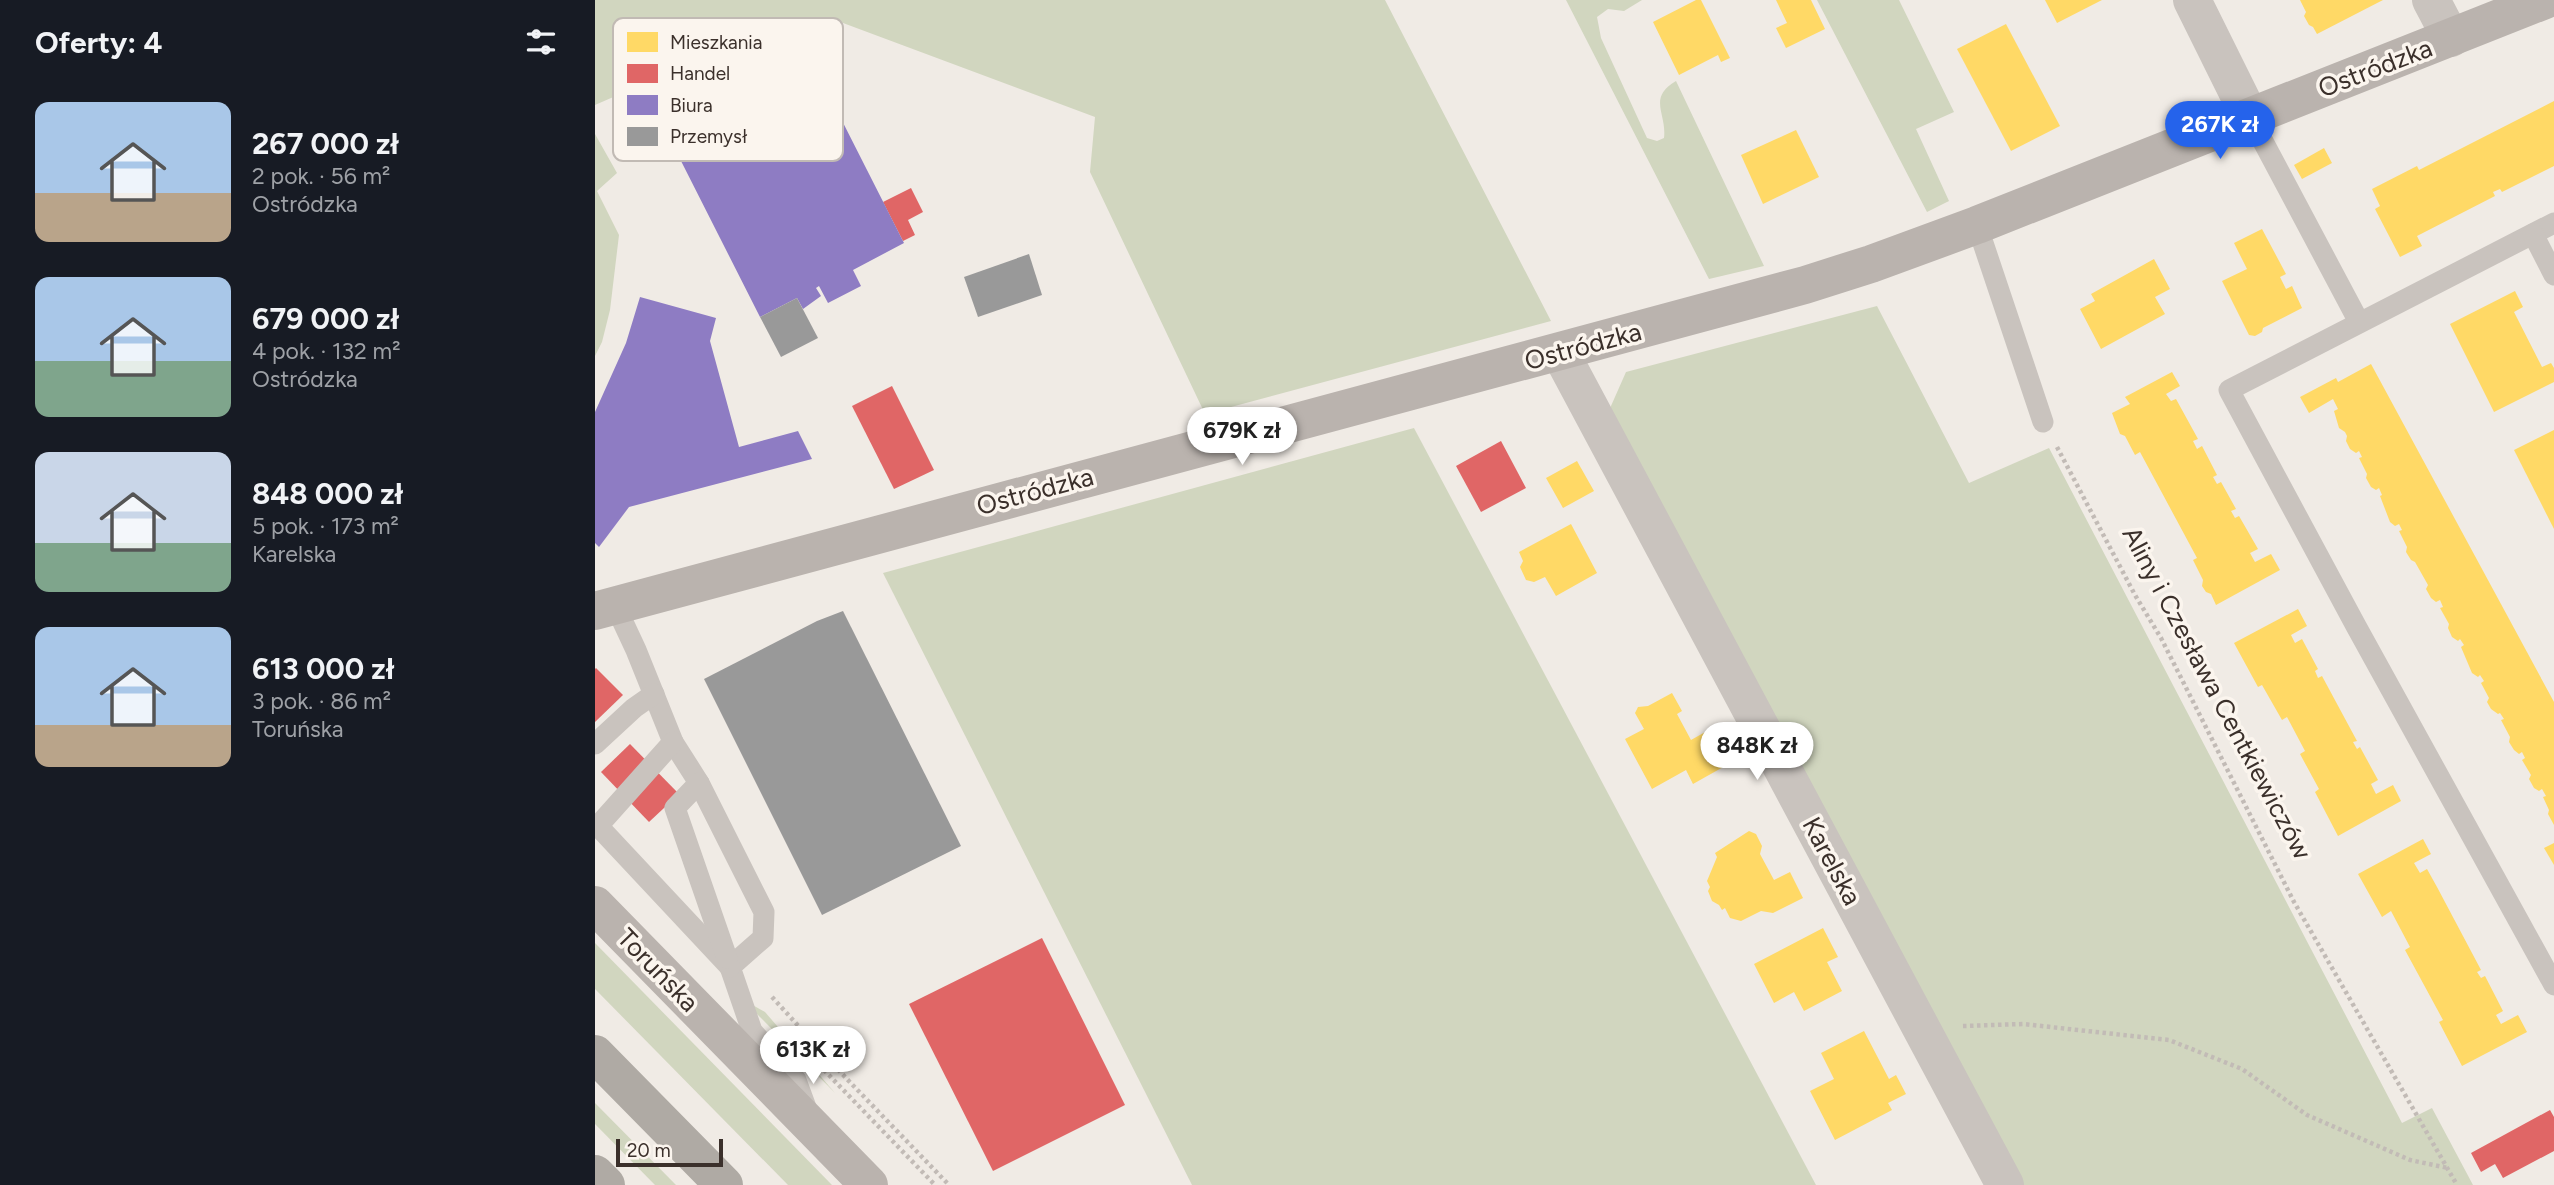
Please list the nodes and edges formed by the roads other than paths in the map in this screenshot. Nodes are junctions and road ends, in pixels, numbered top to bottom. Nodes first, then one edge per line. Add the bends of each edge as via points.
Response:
1 (2192, 0) edge
2 (2431, 0) edge
3 (2545, 0) edge
4 (2451, 38) junction
5 (2250, 117) junction
6 (2554, 223) edge
7 (1977, 225) junction
8 (2533, 234) junction
9 (2554, 275) edge
10 (2359, 322) junction
11 (1560, 352) junction
12 (2043, 422) road end
13 (605, 608) edge
14 (654, 694) junction
15 (673, 742) junction
16 (595, 744) edge
17 (699, 783) junction
18 (596, 824) edge
19 (595, 905) edge
20 (730, 967) junction
21 (2554, 985) edge
22 (595, 1054) edge
23 (813, 1129) junction
24 (595, 1174) edge
25 (606, 1185) edge
26 (724, 1185) edge
27 (869, 1185) edge
28 (2005, 1185) edge

1 - 5 street
2 - 4 street
3 - 4 street, Ostródzka
4 - 5 street, Ostródzka
5 - 7 street, Ostródzka
5 - 10 lane
6 - 8 lane
7 - 11 street, Ostródzka via 1805,285
7 - 12 lane
8 - 9 lane
8 - 10 lane
10 - 21 lane via 2229,390
11 - 13 street, Ostródzka
11 - 28 street, Karelska
13 - 14 lane
14 - 15 lane
14 - 16 lane
15 - 17 lane
15 - 18 lane
17 - 20 lane via 675,808
17 - 20 lane via 764,912 763,938
18 - 20 lane
19 - 23 street, Toruńska
20 - 23 lane via 752,1031 796,1080
22 - 26 highway
23 - 27 street, Toruńska
24 - 25 highway

